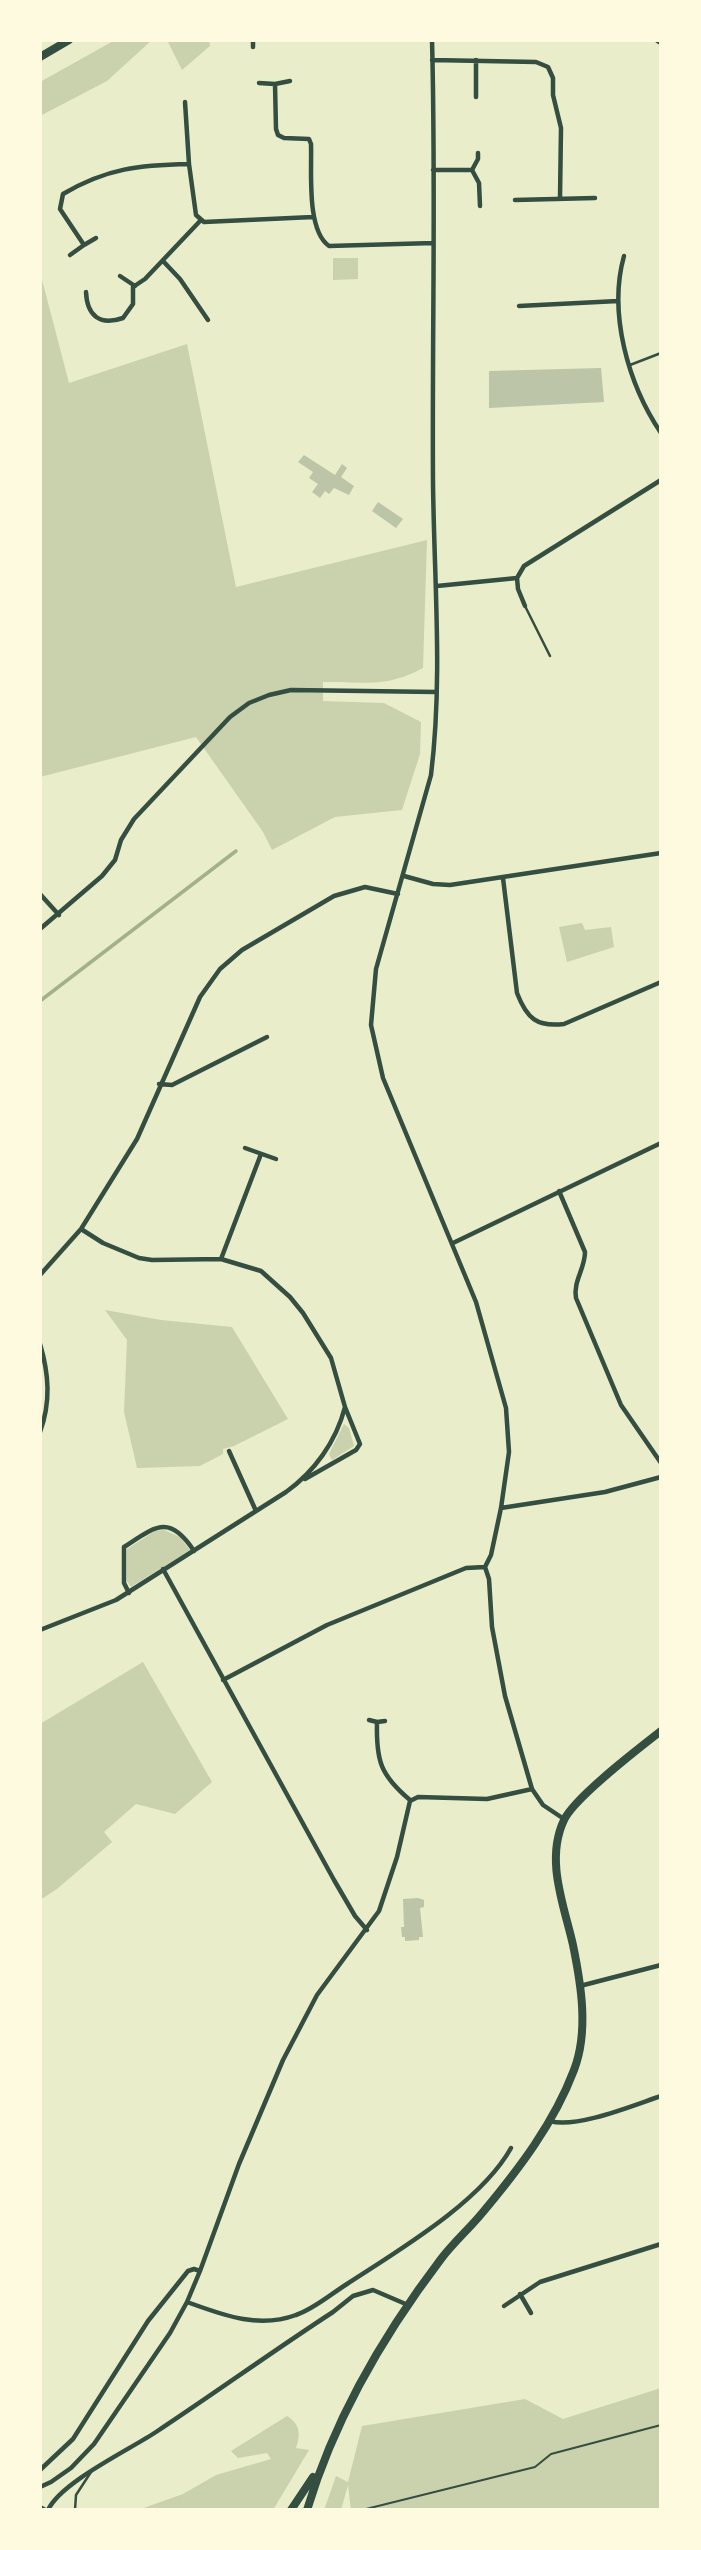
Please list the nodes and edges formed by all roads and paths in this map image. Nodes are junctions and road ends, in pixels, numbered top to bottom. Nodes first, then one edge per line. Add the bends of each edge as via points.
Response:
1 (69, 40) edge
2 (253, 40) edge
3 (432, 40) edge
4 (253, 47) dead end
5 (40, 57) edge
6 (432, 60) junction
7 (476, 60) junction
8 (289, 81) dead end
9 (259, 83) dead end
10 (275, 84) junction
11 (476, 97) dead end
12 (185, 102) dead end
13 (478, 153) dead end
14 (190, 164) junction
15 (433, 170) junction
16 (472, 170) junction
17 (560, 198) junction
18 (595, 198) dead end
19 (515, 200) dead end
20 (480, 206) dead end
21 (313, 217) junction
22 (201, 220) junction
23 (96, 237) dead end
24 (433, 243) junction
25 (84, 245) junction
26 (70, 254) dead end
27 (624, 256) dead end
28 (163, 261) junction
29 (120, 276) dead end
30 (135, 286) junction
31 (86, 292) dead end
32 (618, 301) junction
33 (519, 306) dead end
34 (208, 320) dead end
35 (661, 353) edge
36 (630, 365) junction
37 (661, 433) edge
38 (661, 480) edge
39 (517, 578) junction
40 (437, 586) junction
41 (525, 606) joint
42 (550, 656) dead end
43 (436, 692) junction
44 (660, 853) edge
45 (661, 863) edge
46 (404, 876) junction
47 (503, 878) junction
48 (40, 894) edge
49 (398, 894) junction
50 (59, 915) junction
51 (40, 929) edge
52 (661, 982) edge
53 (267, 1037) dead end
54 (159, 1084) junction
55 (661, 1143) edge
56 (245, 1148) dead end
57 (261, 1154) junction
58 (276, 1159) dead end
59 (559, 1191) junction
60 (81, 1229) junction
61 (453, 1243) junction
62 (221, 1259) junction
63 (40, 1275) edge
64 (40, 1344) edge
65 (345, 1407) junction
66 (40, 1432) edge
67 (229, 1451) dead end
68 (661, 1463) edge
69 (661, 1477) edge
70 (304, 1479) junction
71 (501, 1508) junction
72 (256, 1511) junction
73 (194, 1551) junction
74 (485, 1567) junction
75 (163, 1569) junction
76 (130, 1593) junction
77 (40, 1630) edge
78 (223, 1680) junction
79 (369, 1720) dead end
80 (385, 1721) dead end
81 (377, 1722) junction
82 (661, 1731) edge
83 (532, 1789) junction
84 (410, 1801) junction
85 (564, 1820) junction
86 (367, 1930) junction
87 (661, 1965) edge
88 (579, 1987) junction
89 (661, 2096) edge
90 (550, 2121) junction
91 (511, 2148) dead end
92 (661, 2244) edge
93 (201, 2271) junction
94 (520, 2294) junction
95 (187, 2302) junction
96 (409, 2306) junction
97 (504, 2306) dead end
98 (531, 2313) dead end
99 (661, 2425) edge
100 (319, 2469) junction
101 (40, 2470) edge
102 (92, 2471) junction
103 (40, 2487) edge
104 (40, 2507) edge
105 (47, 2510) edge
106 (75, 2510) edge
107 (291, 2510) edge
108 (307, 2510) edge
109 (362, 2510) edge

1 - 5 main road
2 - 4 street
3 - 6 street
6 - 7 street
6 - 15 street
7 - 11 street
7 - 17 street via 536,62 551,72 561,136
8 - 10 street
9 - 10 street
10 - 21 street via 278,135 309,139 311,144
12 - 14 street
13 - 16 street
14 - 22 street via 196,215
14 - 25 street via 136,166 89,180 63,194 60,209
15 - 16 street
15 - 24 street
16 - 20 street via 479,183
17 - 18 street
17 - 19 street
21 - 22 street
21 - 24 street via 329,246
22 - 28 street
23 - 25 street
24 - 40 street
25 - 26 street
27 - 32 street
28 - 30 street
28 - 34 street
29 - 30 street
30 - 31 street via 129,312 115,321 102,320 91,312
32 - 33 street
32 - 36 street
35 - 36 lane
36 - 37 street via 638,392
38 - 39 street via 524,566
39 - 40 street
39 - 41 street
40 - 43 street
41 - 42 lane
43 - 46 street via 431,775
43 - 50 street via 291,690 248,704 212,734 134,819 102,877
44 - 45 street
44 - 47 street
46 - 47 street via 450,885
46 - 49 street
47 - 52 street via 517,993 523,1009 537,1022 564,1024
48 - 50 street
49 - 54 street via 355,888 242,950 220,969 200,997
49 - 61 street via 376,969 372,1035 383,1078
50 - 51 street
53 - 54 street via 172,1084
54 - 60 street via 137,1139
55 - 59 street
56 - 57 street
57 - 58 street
57 - 62 street
59 - 61 street
59 - 68 street via 585,1252 574,1288 576,1297 621,1405
60 - 62 street via 139,1258
60 - 63 street
61 - 71 street via 476,1302 506,1408 509,1452
62 - 65 street via 261,1271 290,1297 331,1358
64 - 66 street via 49,1390
65 - 70 street via 327,1448
65 - 70 street via 359,1448
67 - 72 street
69 - 71 street via 605,1492
70 - 72 street
71 - 74 street
72 - 73 street
73 - 75 street
73 - 76 street via 184,1536 165,1526 155,1526 130,1542 122,1555 124,1583
74 - 78 street via 466,1568 327,1625
74 - 83 street via 503,1685
75 - 76 street
75 - 78 street
76 - 77 street
78 - 86 street
79 - 81 street
80 - 81 street
81 - 84 street via 378,1757 384,1775
82 - 85 main road via 601,1781
83 - 84 street via 487,1799 418,1797
83 - 85 street via 542,1805
84 - 86 street via 390,1883
85 - 88 main road via 556,1872
86 - 93 street via 317,1996 283,2060
87 - 88 street
88 - 90 main road via 581,2045
89 - 90 street via 575,2122
90 - 96 main road
91 - 95 street via 481,2187 447,2215 296,2316 242,2321
92 - 94 street via 540,2282
93 - 95 street
93 - 101 street via 188,2271 148,2321 73,2439
94 - 97 street
94 - 98 street
95 - 103 street via 94,2444 71,2468
96 - 100 main road via 373,2361
96 - 102 street via 380,2291 357,2294 166,2426
99 - 109 path via 551,2454 535,2467
100 - 107 main road
100 - 108 main road
102 - 105 street via 60,2494
102 - 106 lane via 76,2495
104 - 105 street

